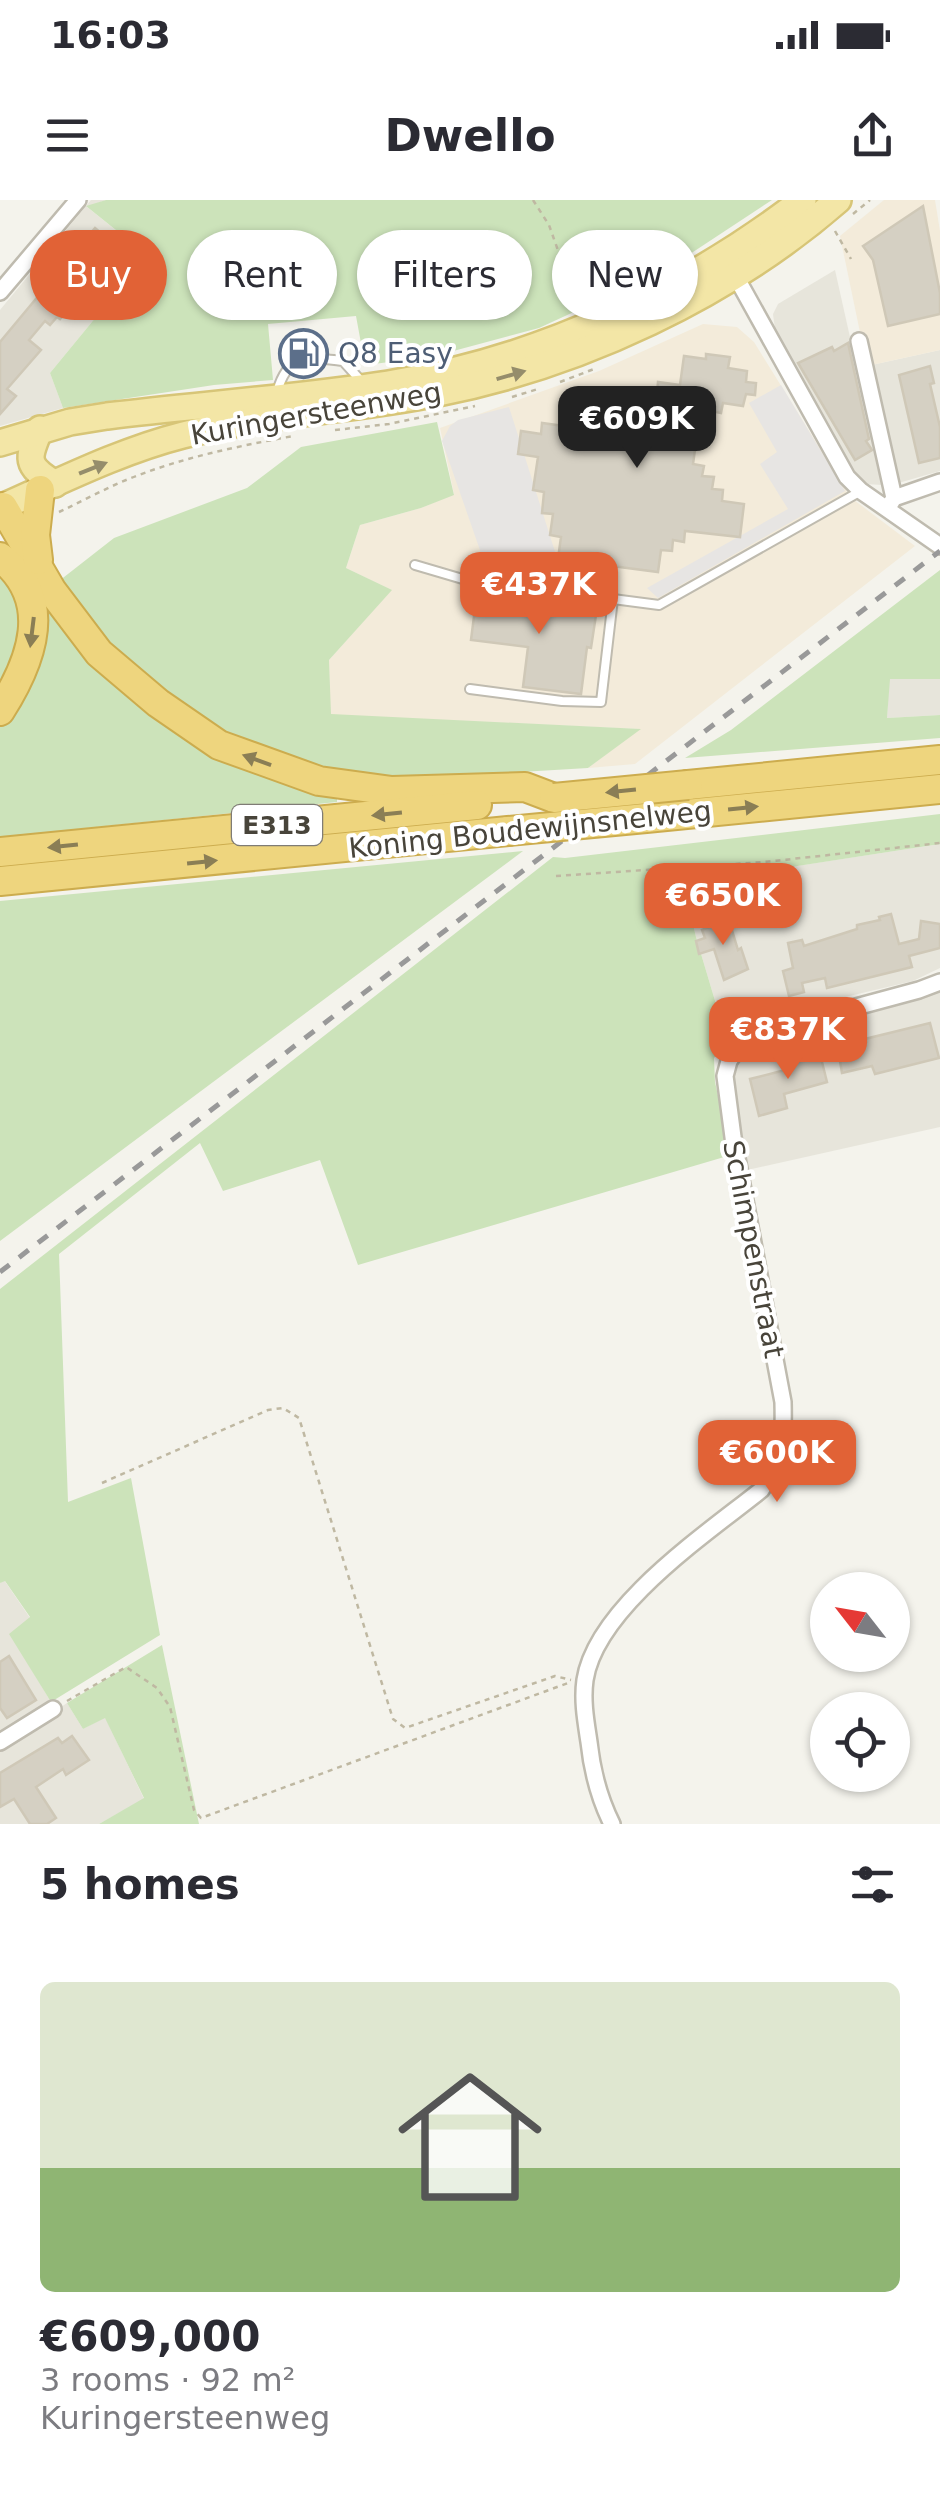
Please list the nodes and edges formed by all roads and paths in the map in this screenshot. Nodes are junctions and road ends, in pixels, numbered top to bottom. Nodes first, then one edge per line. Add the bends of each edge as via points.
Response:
1 (78, 200) edge
2 (533, 200) edge
3 (804, 200) edge
4 (838, 200) edge
5 (834, 230) dead end
6 (852, 259) dead end
7 (735, 275) junction
8 (0, 292) edge
9 (586, 327) junction
10 (859, 342) dead end
11 (366, 386) junction
12 (275, 398) junction
13 (40, 429) junction
14 (0, 443) edge
15 (940, 482) edge
16 (47, 487) junction
17 (860, 491) junction
18 (890, 504) junction
19 (1, 506) edge
20 (940, 546) edge
21 (0, 557) edge
22 (415, 565) dead end
23 (38, 566) junction
24 (546, 580) dead end
25 (548, 591) junction
26 (613, 600) junction
27 (470, 689) dead end
28 (0, 711) edge
29 (940, 760) edge
30 (940, 788) edge
31 (554, 798) junction
32 (940, 844) edge
33 (0, 852) edge
34 (556, 876) dead end
35 (0, 882) edge
36 (940, 982) edge
37 (102, 1483) dead end
38 (53, 1709) joint
39 (0, 1742) edge
40 (612, 1824) edge

1 - 8 street
2 - 9 path via 549,224
3 - 9 main road, Kuringersteenweg via 722,258
4 - 7 main road, Kuringersteenweg
5 - 6 path
16 -> 7 main road, Kuringersteenweg via 182,436 439,393 542,366 667,314
7 - 17 street
9 - 11 main road, Kuringersteenweg via 452,370
10 - 18 street
11 - 12 main road, Kuringersteenweg
11 - 12 lane via 344,361 309,358 288,364
12 - 13 main road, Kuringersteenweg
13 - 14 main road, Kuringersteenweg
13 - 16 main road via 30,461
15 - 18 street
16 - 19 main road, Kuringersteenweg
16 - 23 highway via 35,534
17 - 18 street
17 - 26 lane via 658,605
18 - 20 street
19 - 23 highway
21 -> 28 highway via 27,587 34,614 24,668
22 - 25 lane
31 -> 23 highway via 525,787 392,791 320,780 219,746 98,653
24 - 25 lane
25 - 26 lane
26 - 27 lane via 601,702
29 -> 31 highway, Koning Boudewijnsnelweg / E313, bridge
35 -> 30 highway, Koning Boudewijnsnelweg / E313, bridge
31 -> 33 highway, Koning Boudewijnsnelweg / E313
32 - 34 path
36 - 40 street, Schimpenstraat via 767,1031 742,1042 728,1060 733,1137 783,1402 782,1454 760,1490 658,1574 593,1652 584,1711 592,1769
37 - 38 path via 283,1408 299,1418 393,1719 405,1728 555,1676 573,1681 202,1818 194,1810 170,1707 157,1688 126,1667
38 - 39 street

